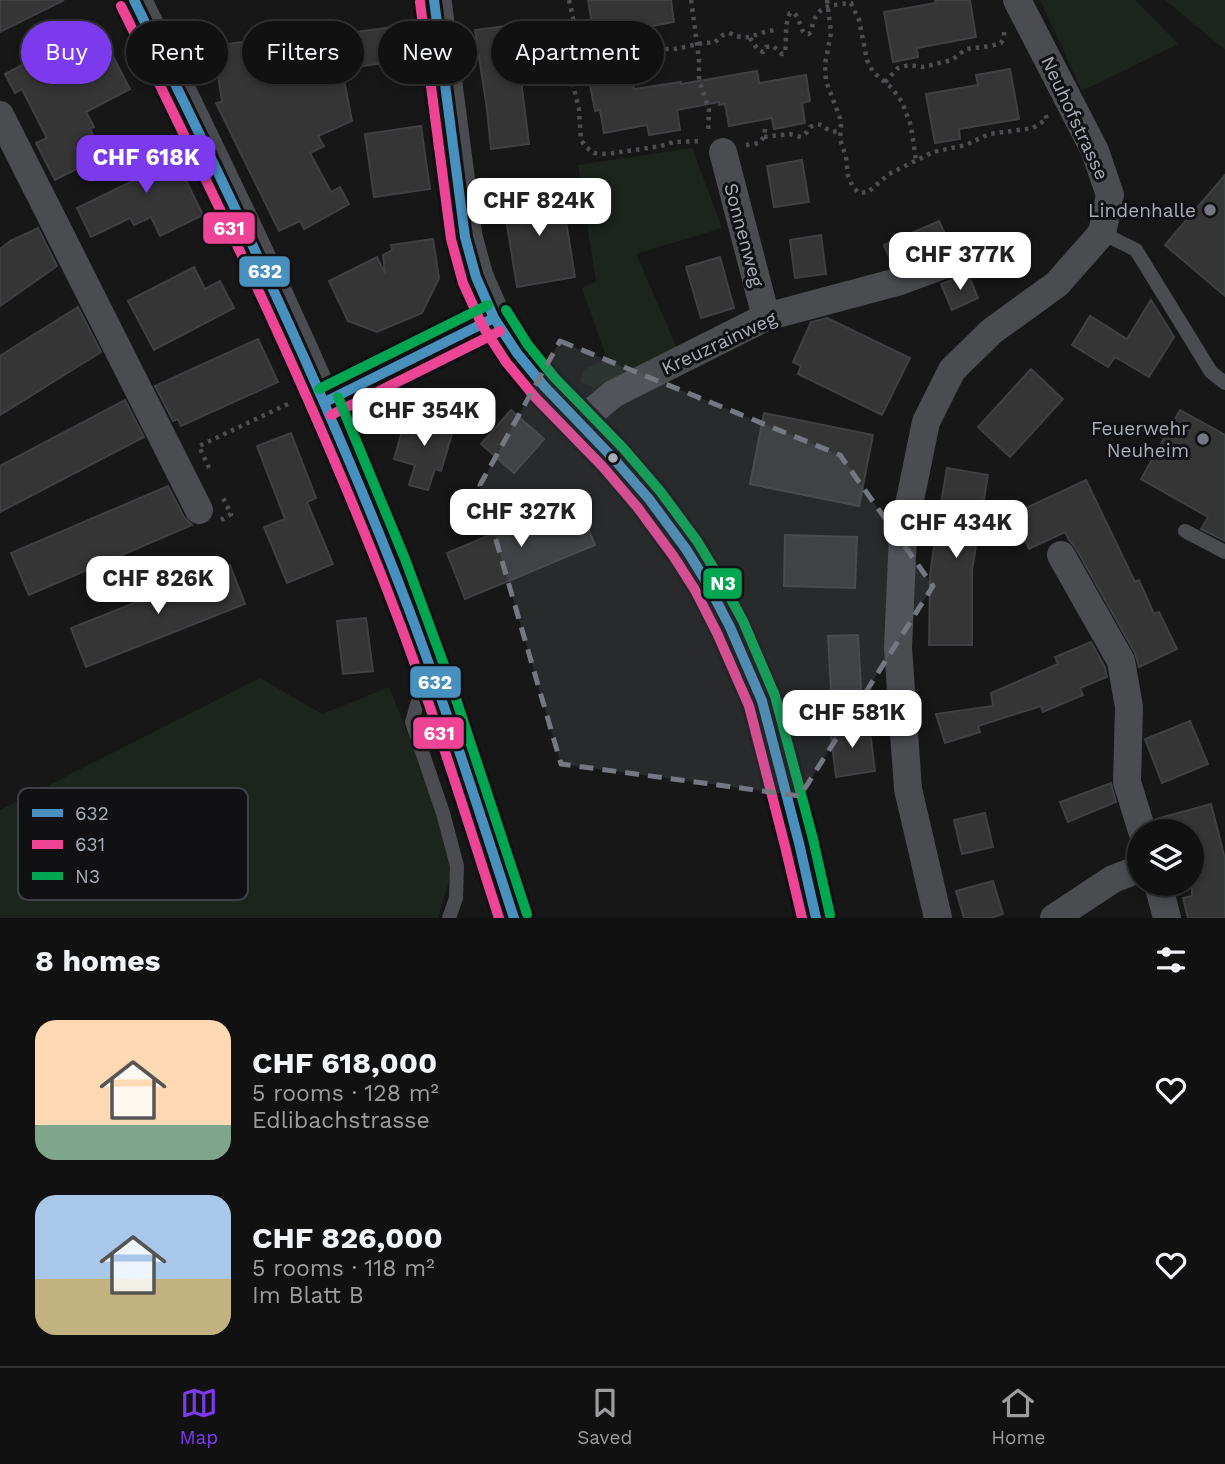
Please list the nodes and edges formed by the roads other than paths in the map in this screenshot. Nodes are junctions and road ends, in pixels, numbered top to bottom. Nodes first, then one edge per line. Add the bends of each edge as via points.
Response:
1 (134, 0) edge
2 (434, 0) edge
3 (1019, 3) edge
4 (0, 115) edge
5 (730, 147) road end
6 (1102, 233) junction
7 (989, 248) dead end
8 (766, 317) junction
9 (494, 318) junction
10 (1225, 383) edge
11 (325, 402) junction
12 (580, 422) junction
13 (207, 517) road end
14 (1185, 531) dead end
15 (1225, 552) edge
16 (1061, 555) dead end
17 (438, 689) junction
18 (1139, 819) edge
19 (1127, 874) edge
20 (1161, 896) edge
21 (449, 918) edge
22 (514, 918) edge
23 (816, 918) edge
24 (938, 918) edge
25 (1054, 918) edge
26 (1167, 918) edge

1 - 11 street
2 - 9 street via 465,237
3 - 6 street, Neuhofstrasse via 1095,152 1110,195
4 - 13 street
5 - 8 street, Sonnenweg
6 - 10 lane via 1136,250 1211,372
6 - 24 street, Neuhofstrasse via 1057,284 992,331 952,370 926,422 903,534 898,648 908,789
7 - 8 street, Kreuzrainweg via 897,282
8 - 12 street, Kreuzrainweg via 613,394
9 - 11 street
9 - 12 street via 544,386
11 - 17 street
12 - 23 street via 649,499 686,549 730,627 762,701
14 - 15 lane
16 - 18 street via 1121,661 1129,707 1128,782
17 - 21 lane via 417,704 412,722 457,866 456,898
17 - 22 street
19 - 25 street
20 - 26 street

